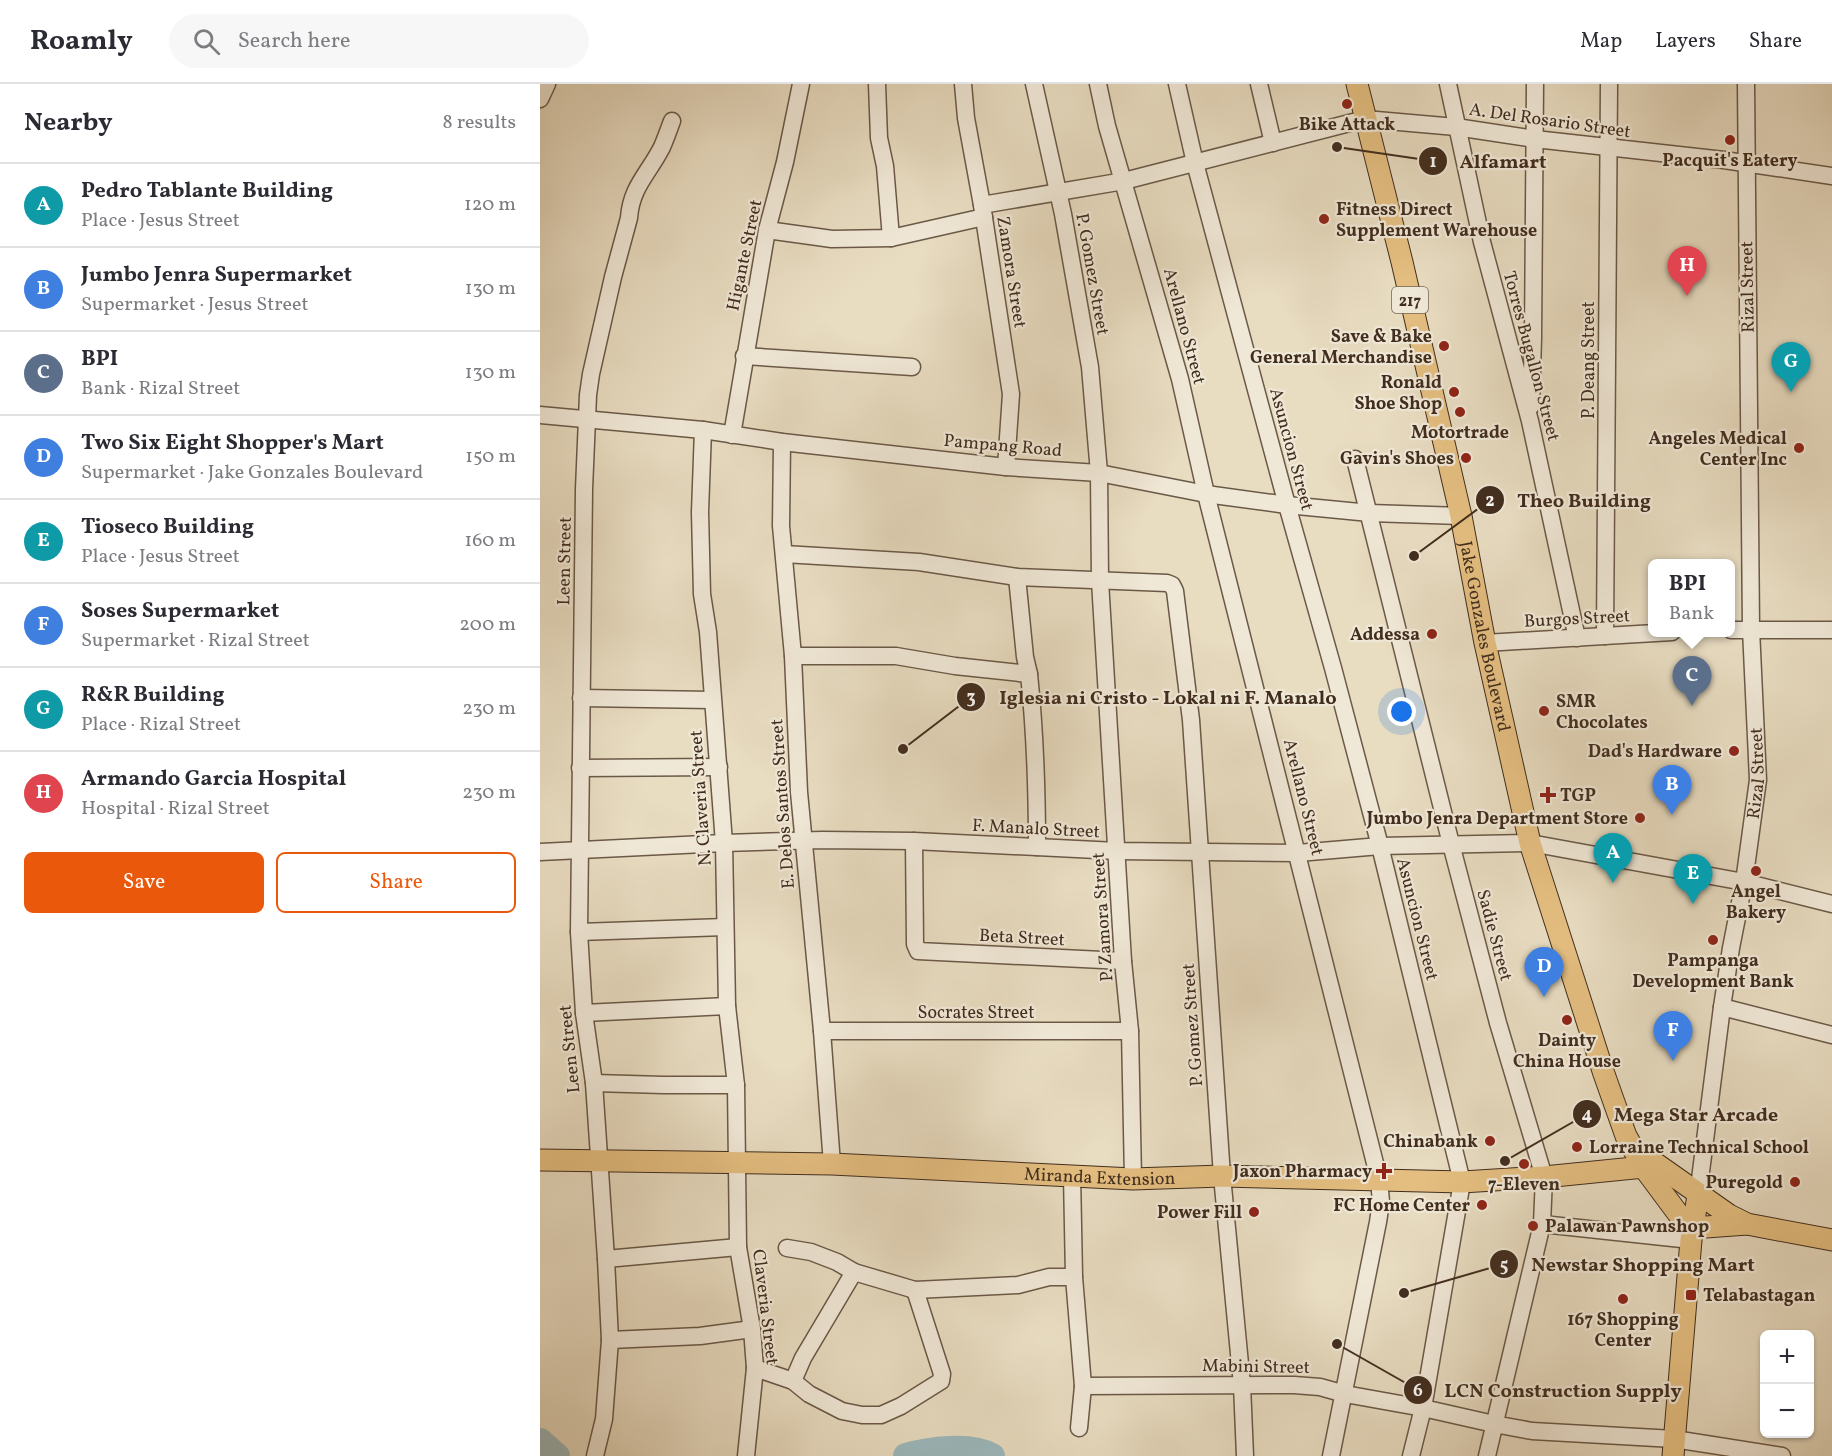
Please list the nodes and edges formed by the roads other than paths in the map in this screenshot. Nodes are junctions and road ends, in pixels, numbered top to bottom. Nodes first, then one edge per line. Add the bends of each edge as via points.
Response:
1 (547, 84) edge
2 (801, 84) edge
3 (877, 84) edge
4 (963, 84) edge
5 (1034, 84) edge
6 (1098, 84) edge
7 (1177, 84) edge
8 (1259, 84) edge
9 (1357, 84) edge
10 (1448, 84) edge
11 (1455, 84) edge
12 (1535, 84) edge
13 (1609, 84) edge
14 (1746, 84) edge
15 (540, 99) edge
16 (1454, 107) junction
17 (1365, 119) junction
18 (672, 121) dead end
19 (1456, 127) junction
20 (1535, 140) junction
21 (1274, 143) junction
22 (1609, 149) junction
23 (1195, 163) junction
24 (1746, 163) junction
25 (1832, 176) edge
26 (1124, 181) junction
27 (1057, 193) junction
28 (983, 211) junction
29 (767, 230) junction
30 (891, 238) junction
31 (744, 356) junction
32 (912, 367) dead end
33 (540, 415) edge
34 (587, 420) junction
35 (1530, 422) junction
36 (703, 430) junction
37 (732, 435) junction
38 (782, 442) junction
39 (1355, 459) dead end
40 (1005, 467) junction
41 (1099, 473) junction
42 (1206, 494) junction
43 (1287, 505) junction
44 (1370, 513) junction
45 (1461, 516) junction
46 (784, 554) junction
47 (1017, 577) junction
48 (1100, 581) junction
49 (1751, 629) junction
50 (1735, 630) edge
51 (1832, 630) edge
52 (1648, 634) edge
53 (1605, 636) junction
54 (1577, 638) junction
55 (1485, 643) junction
56 (793, 656) junction
57 (1029, 674) junction
58 (581, 698) junction
59 (712, 700) junction
60 (719, 767) junction
61 (580, 768) junction
62 (805, 841) junction
63 (914, 841) junction
64 (724, 843) junction
65 (1530, 843) junction
66 (1451, 844) junction
67 (1380, 846) junction
68 (1037, 847) junction
69 (579, 850) junction
70 (1117, 851) junction
71 (1199, 851) junction
72 (540, 852) edge
73 (1298, 853) junction
74 (1744, 882) junction
75 (1832, 904) edge
76 (725, 927) junction
77 (579, 932) junction
78 (1123, 961) junction
79 (727, 1006) junction
80 (1722, 1007) junction
81 (584, 1013) junction
82 (822, 1031) junction
83 (1130, 1031) junction
84 (1832, 1035) edge
85 (594, 1083) junction
86 (736, 1085) junction
87 (540, 1160) edge
88 (598, 1160) junction
89 (738, 1162) junction
90 (831, 1164) junction
91 (1651, 1167) junction
92 (1072, 1175) junction
93 (1222, 1176) junction
94 (1544, 1177) junction
95 (1133, 1179) junction
96 (1379, 1179) junction
97 (1462, 1182) junction
98 (1698, 1195) junction
99 (1542, 1224) junction
100 (1747, 1224) junction
101 (1692, 1233) junction
102 (1832, 1240) edge
103 (738, 1247) junction
104 (786, 1248) dead end
105 (606, 1259) junction
106 (854, 1272) junction
107 (1074, 1277) junction
108 (915, 1290) junction
109 (752, 1329) junction
110 (609, 1340) junction
111 (755, 1368) junction
112 (793, 1381) junction
113 (1242, 1385) junction
114 (1083, 1386) junction
115 (1345, 1394) junction
116 (1423, 1408) junction
117 (1494, 1424) junction
118 (1079, 1428) dead end
119 (1673, 1447) edge
120 (595, 1456) edge
121 (746, 1456) edge
122 (1245, 1456) edge
123 (1331, 1456) edge
124 (1411, 1456) edge
125 (1487, 1456) edge
126 (1782, 1456) edge

1 - 15 street
2 - 29 street, Higante Street
3 - 30 street
4 - 28 street, Zamora Street
5 - 27 street, P. Gomez Street
6 - 26 street, Arellano Street
7 - 23 street, Asuncion Street
8 - 21 street
9 - 17 main road, Jake Gonzales Boulevard / 217
10 - 16 street, Torres Bugallon Street
11 - 16 street
12 - 20 street
13 - 22 street, P. Deang Street
14 - 24 street, Rizal Street
16 - 19 street, Torres Bugallon Street
17 - 19 street, A. Del Rosario Street
17 - 21 street, A. Del Rosario Street
17 - 45 main road, Jake Gonzales Boulevard / 217
18 - 34 street, Leen Street via 630,205 591,374
19 - 20 street, A. Del Rosario Street
19 - 35 street, Torres Bugallon Street
20 - 22 street, A. Del Rosario Street
20 - 35 street
21 - 23 street, A. Del Rosario Street
22 - 24 street, A. Del Rosario Street
22 - 53 street, P. Deang Street
23 - 26 street, A. Del Rosario Street
23 - 43 street, Asuncion Street
24 - 25 street, A. Del Rosario Street
24 - 49 street, Rizal Street
26 - 27 street, A. Del Rosario Street
26 - 42 street, Arellano Street via 1180,379
27 - 28 street, A. Del Rosario Street
27 - 41 street, P. Gomez Street via 1090,367
28 - 30 street, A. Del Rosario Street
28 - 40 street, Zamora Street via 1011,394
29 - 30 street, A. Del Rosario Street via 832,239
29 - 31 street, Higante Street
31 - 32 street
31 - 37 street, Higante Street
33 - 34 street, Pampang Road
34 - 36 street, Pampang Road
34 - 58 street, Leen Street
35 - 54 street, Torres Bugallon Street
36 - 37 street, Pampang Road
36 - 59 street, N. Claveria Street via 702,594
37 - 38 street, Pampang Road
38 - 40 street, Pampang Road
38 - 46 street, E. Delos Santos Street
39 - 44 street, Sadie Street
40 - 41 street, Pampang Road
41 - 42 street, Pampang Road
41 - 48 street, P. Zamora Street
42 - 43 street, Pampang Road
42 - 73 street, Arellano Street
43 - 44 street, Pampang Road
43 - 67 street, Asuncion Street
44 - 45 street, Pampang Road
44 - 66 street, Sadie Street
45 - 55 main road, Jake Gonzales Boulevard / 217
46 - 47 street via 919,562
46 - 56 street, E. Delos Santos Street
47 - 48 street
47 - 57 street
48 - 70 street, P. Zamora Street
48 - 71 street, P. Gomez Street via 1167,583 1175,591 1191,720
49 - 50 street
49 - 51 street
49 - 74 street, Rizal Street via 1758,780
52 - 53 street, Burgos Street
53 - 54 street, Burgos Street
54 - 55 street, Burgos Street
55 - 65 main road, Jake Gonzales Boulevard / 217
56 - 57 street via 896,657
56 - 62 street, E. Delos Santos Street
57 - 68 street via 1037,778
58 - 59 street
58 - 61 street, Leen Street
59 - 60 street, N. Claveria Street
60 - 61 street
60 - 64 street, N. Claveria Street
61 - 69 street, Leen Street
62 - 63 street, F. Manalo Street
62 - 64 street, F. Manalo Street
62 - 82 street, E. Delos Santos Street
63 - 68 street, F. Manalo Street
63 - 78 street, Beta Street via 918,951
64 - 69 street, F. Manalo Street
64 - 76 street, N. Claveria Street
65 - 66 street, F. Manalo Street
65 - 74 street, F. Manalo Street
65 - 91 main road, Jake Gonzales Boulevard / 217 via 1604,1074 1631,1146
66 - 67 street, F. Manalo Street
66 - 94 street, Sadie Street
67 - 73 street, F. Manalo Street
67 - 97 street, Asuncion Street
68 - 70 street, F. Manalo Street
69 - 72 street, F. Manalo Street
69 - 77 street, Leen Street
70 - 71 street, F. Manalo Street
70 - 78 street, P. Zamora Street
71 - 73 street, F. Manalo Street
71 - 93 street, P. Gomez Street
73 - 96 street, Arellano Street
74 - 75 street, F. Manalo Street
74 - 80 street, Rizal Street
76 - 77 street
76 - 79 street, N. Claveria Street
77 - 81 street, Leen Street
78 - 83 street, P. Zamora Street
79 - 81 street
79 - 86 street, N. Claveria Street
80 - 84 street
80 - 98 street, Rizal Street
81 - 85 street, Leen Street
82 - 83 street, Socrates Street
82 - 90 street, E. Delos Santos Street
83 - 95 street, P. Zamora Street
85 - 86 street
85 - 88 street, Leen Street
86 - 89 street, N. Claveria Street
87 - 88 main road, Miranda Extension
88 - 89 main road, Miranda Extension
88 - 105 street, Leen Street
89 - 90 main road, Miranda Extension
89 - 103 street, Claveria Street
90 - 92 main road, Miranda Extension
91 - 94 main road, Miranda Extension
91 - 98 main road, Jake Gonzales Boulevard / 217
91 - 101 main road, Jake Gonzales Boulevard / 217
92 - 95 main road, Miranda Extension
92 - 107 street
93 - 95 main road, Miranda Extension
93 - 96 main road, Miranda Extension
93 - 113 street, P. Gomez Street
94 - 97 main road, Miranda Extension
94 - 99 street, Sadie Street
96 - 97 main road, Miranda Extension
96 - 115 street, Arellano Street via 1382,1202
97 - 116 street, Asuncion Street
98 - 100 main road, Jake Gonzales Boulevard
98 - 101 main road, Rizal Street
99 - 101 street
99 - 117 street, Sadie Street
100 - 101 main road
100 - 102 main road
101 - 119 main road, Rizal Street
103 - 105 street
103 - 109 street, Claveria Street
104 - 106 street via 810,1252
105 - 110 street, Leen Street
106 - 108 street
106 - 112 street
107 - 108 street via 1049,1277 1018,1285
107 - 114 street
108 - 112 street via 942,1374 935,1386 881,1415 862,1415 825,1403
109 - 110 street via 683,1338
109 - 111 street, Claveria Street
110 - 120 street, Leen Street via 604,1419
111 - 112 street
111 - 121 street, Claveria Street
113 - 114 street, Mabini Street
113 - 115 street, Mabini Street via 1320,1387
113 - 122 street, P. Gomez Street
114 - 118 street
115 - 116 street, Mabini Street
115 - 123 street, Arellano Street
116 - 117 street, Mabini Street
116 - 124 street, Asuncion Street
117 - 119 street, Mabini Street
117 - 125 street, Sadie Street
119 - 126 street, Mabini Street

